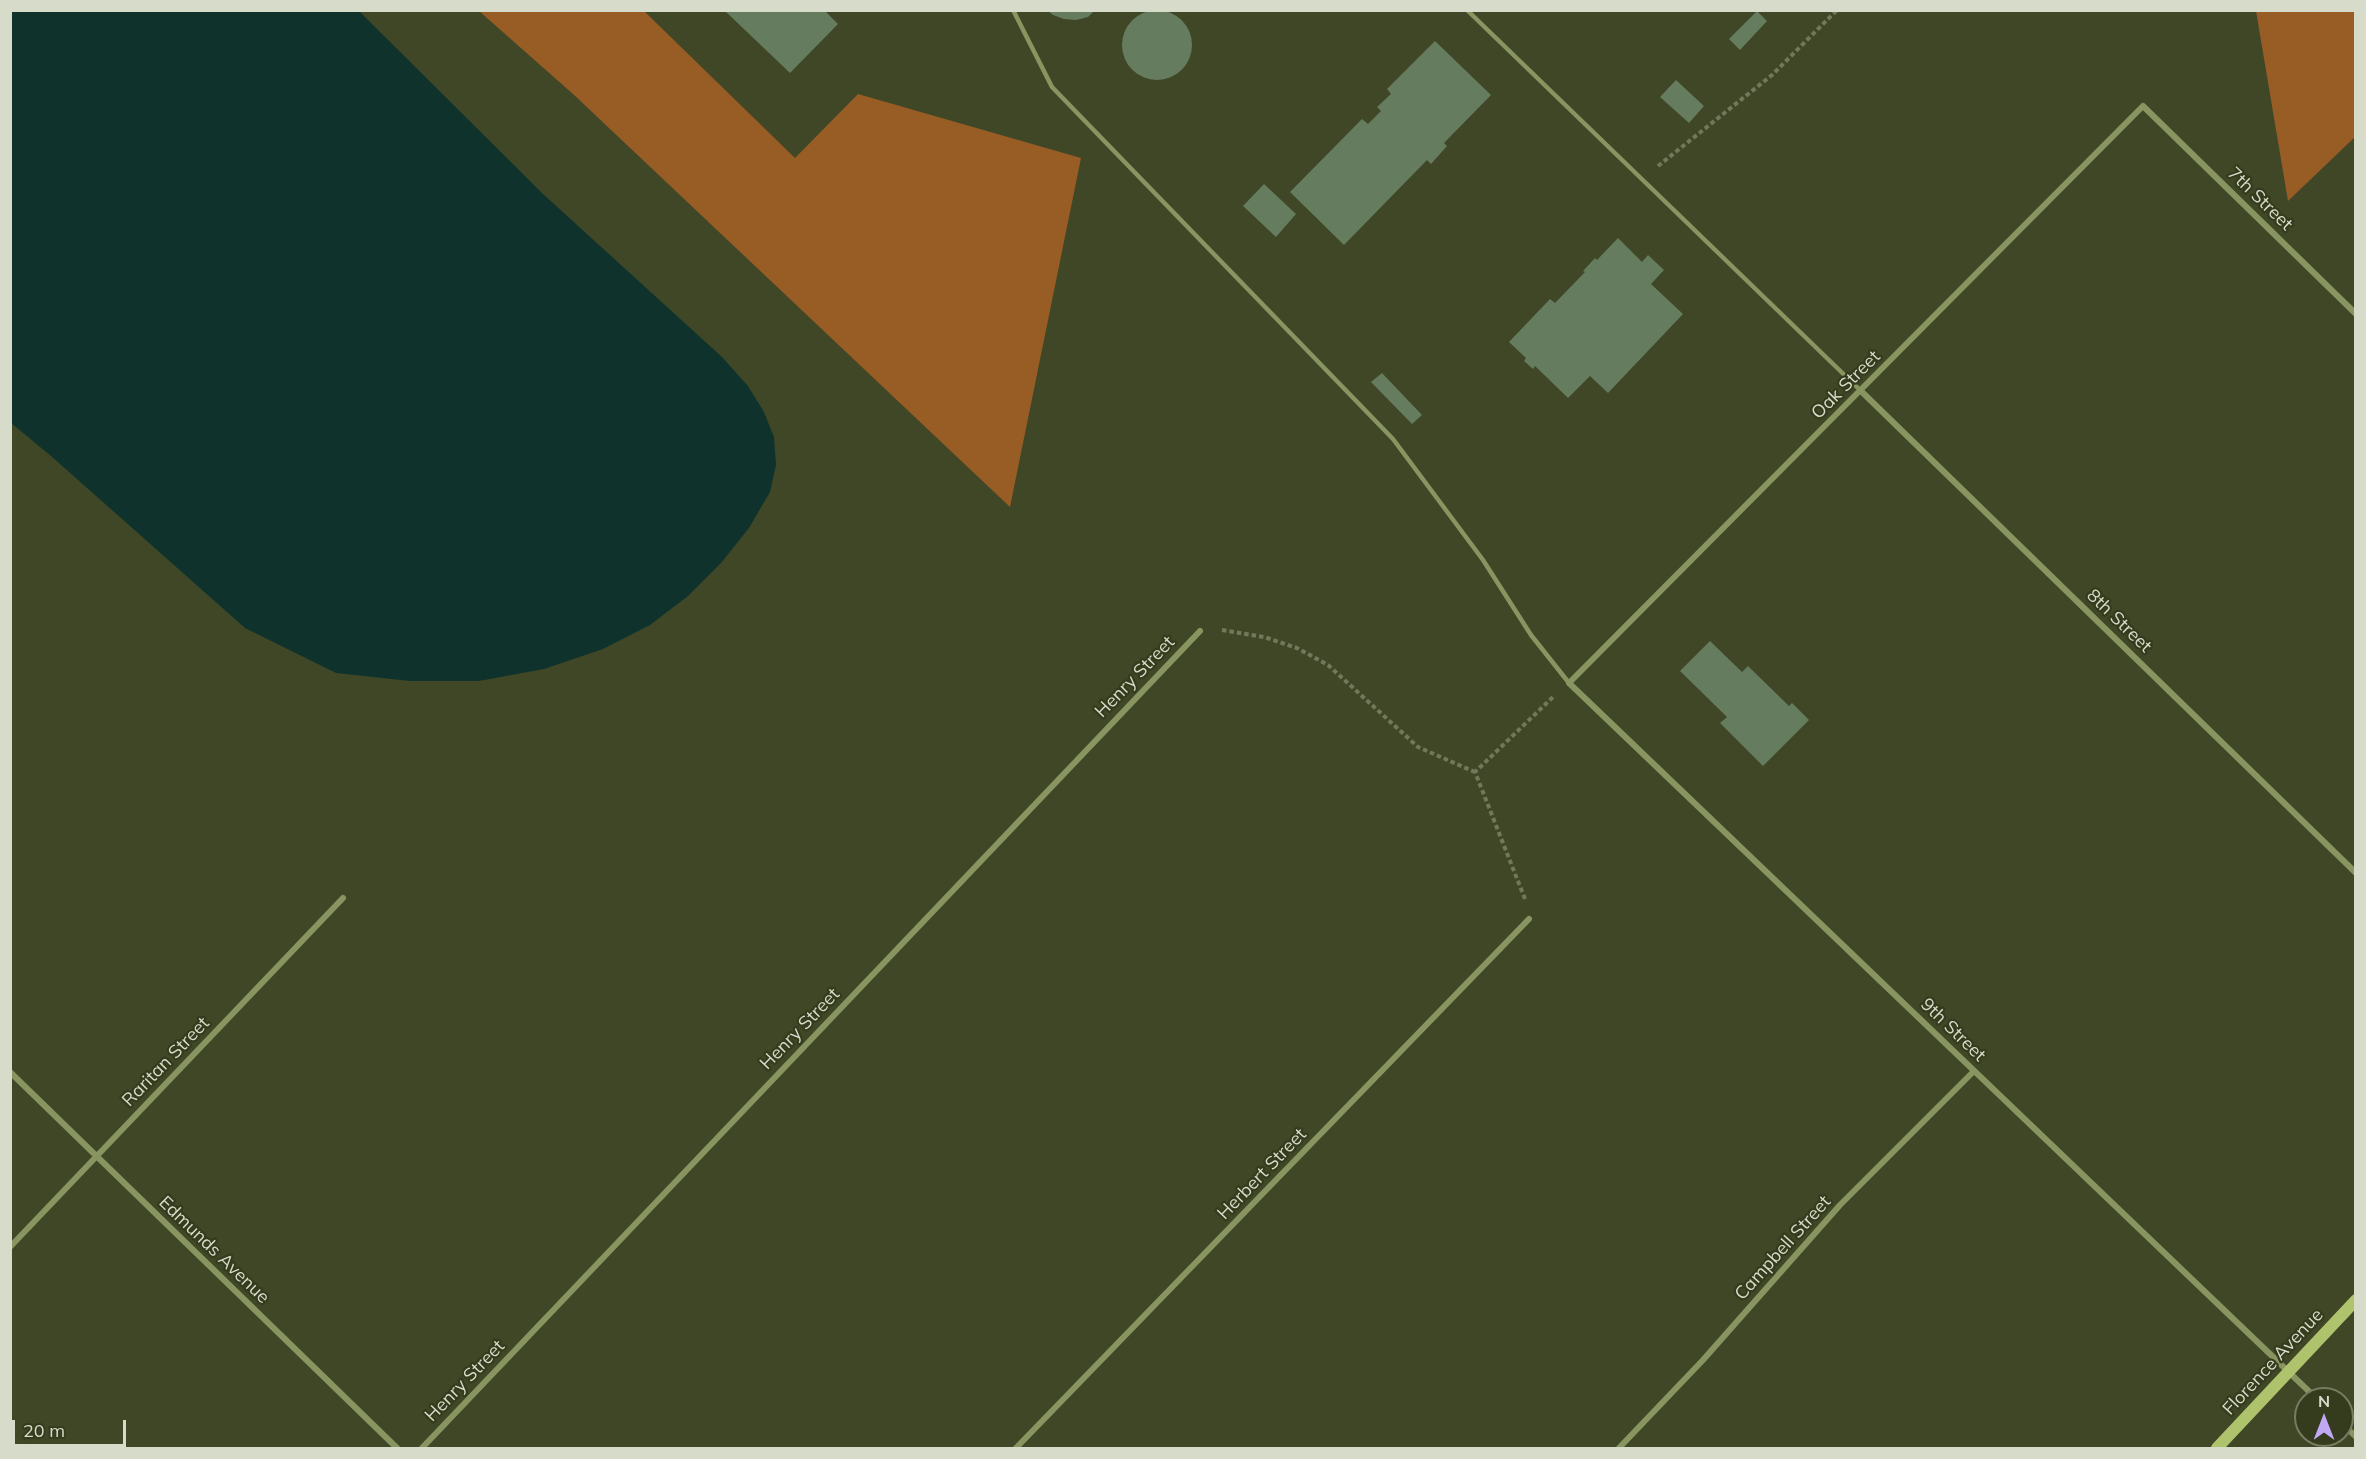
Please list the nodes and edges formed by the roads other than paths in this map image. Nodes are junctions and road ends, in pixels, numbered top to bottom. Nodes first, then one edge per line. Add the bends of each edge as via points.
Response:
1 (1013, 10) edge
2 (1467, 10) edge
3 (2143, 106) joint
4 (2355, 314) edge
5 (1861, 391) junction
6 (1200, 631) road end
7 (1569, 682) junction
8 (2355, 873) edge
9 (343, 898) dead end
10 (1529, 919) road end
11 (1974, 1071) junction
12 (10, 1072) edge
13 (97, 1156) junction
14 (10, 1247) edge
15 (2355, 1300) edge
16 (2288, 1370) junction
17 (2305, 1387) edge
18 (397, 1449) edge
19 (422, 1449) edge
20 (1016, 1449) edge
21 (1618, 1449) edge
22 (2217, 1449) edge

1 - 7 lane via 1052,87 1393,439 1483,560 1531,635
2 - 5 lane
3 - 4 street, 7th Street
3 - 5 street, Oak Street
5 - 7 street, Oak Street
5 - 8 street, 8th Street
6 - 19 street, Henry Street
7 - 11 street, 9th Street
9 - 13 street, Raritan Street
10 - 20 street, Herbert Street
11 - 16 street, 9th Street
11 - 21 street, Campbell Street via 1840,1205
12 - 13 street, Edmunds Avenue
13 - 14 street, Raritan Street
13 - 18 street, Edmunds Avenue
15 - 16 street, Florence Avenue
16 - 17 street, 9th Street
16 - 22 street, Florence Avenue

